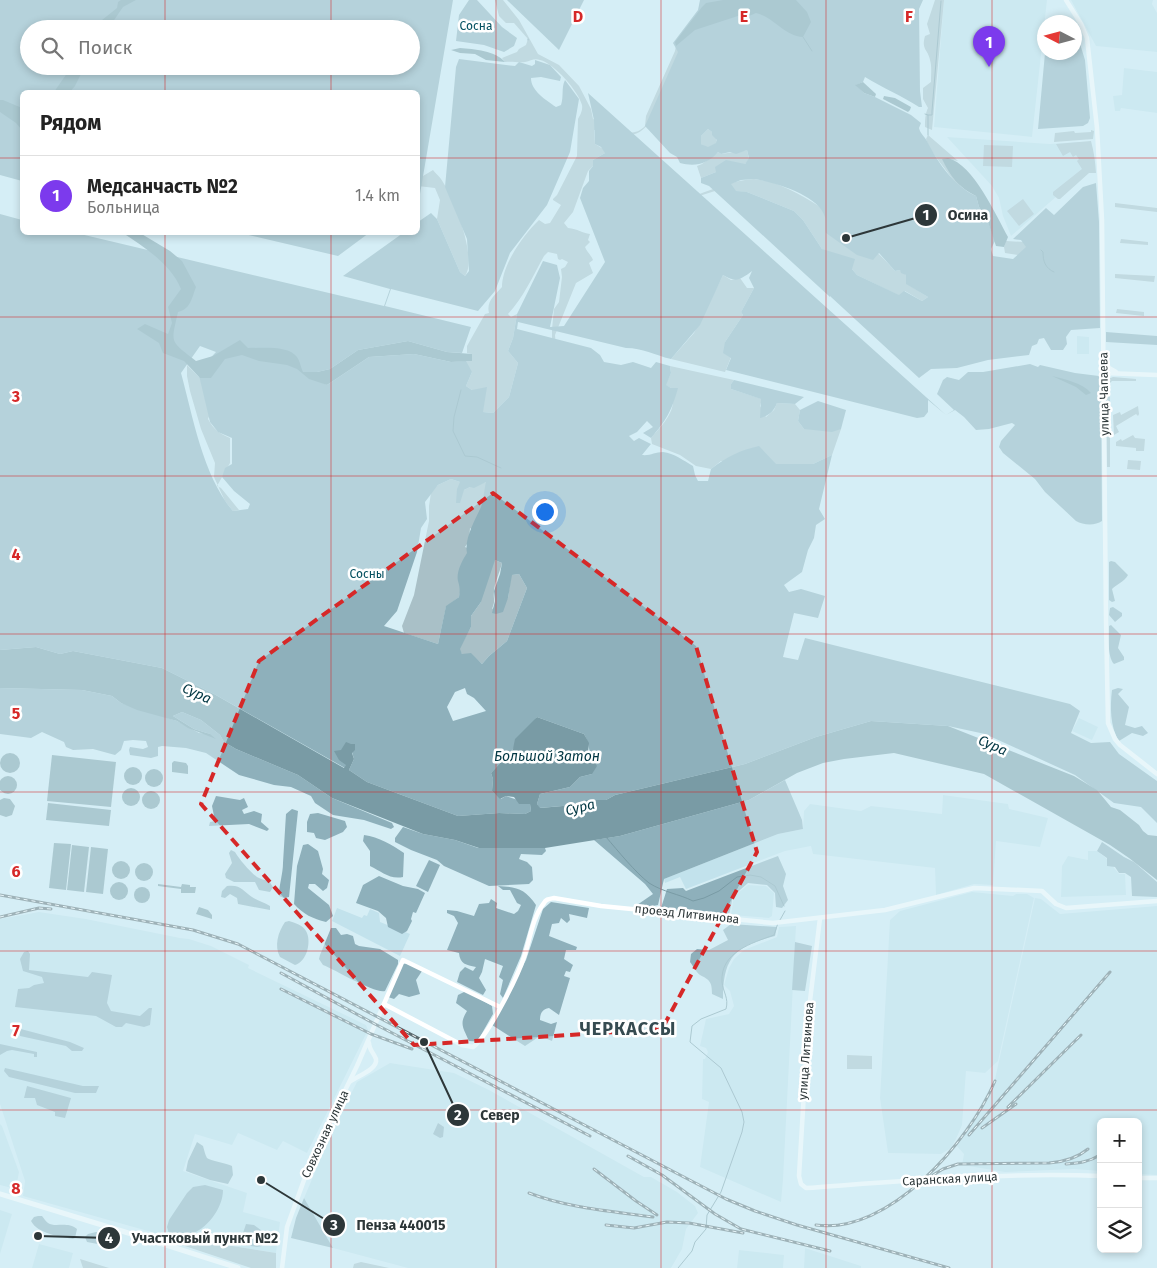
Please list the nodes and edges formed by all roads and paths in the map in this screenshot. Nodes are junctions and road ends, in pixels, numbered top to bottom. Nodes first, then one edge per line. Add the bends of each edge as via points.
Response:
1 (1066, 0) edge
2 (1104, 358) junction
3 (1104, 373) junction
4 (1117, 373) junction
5 (1157, 375) edge
6 (1157, 774) edge
7 (1157, 901) edge
8 (820, 918) junction
9 (384, 1004) junction
10 (500, 1007) junction
11 (369, 1039) junction
12 (373, 1054) junction
13 (362, 1055) junction
14 (350, 1081) junction
15 (1097, 1176) edge
16 (1142, 1178) edge
17 (1157, 1178) edge
18 (801, 1184) joint
19 (0, 1194) edge
20 (238, 1268) edge
21 (282, 1268) edge

1 - 2 main road, улица Чапаева via 1084,30 1090,59 1102,220
2 - 3 main road, улица Чапаева
2 - 4 main road via 1109,368
3 - 4 main road
3 - 6 main road, улица Чапаева via 1108,723 1120,745
4 - 5 main road
7 - 8 main road, проезд Литвинова via 1066,908 1056,904 1042,891 974,888 885,910
8 - 10 main road, проезд Литвинова via 773,923 601,906 554,898 546,900 524,959
8 - 18 main road, улица Литвинова via 806,1044
9 - 10 main road via 462,1045 473,1047
9 - 10 main road, Совхозная улица via 403,960
9 - 11 main road, Совхозная улица
11 - 12 main road
11 - 13 main road, Совхозная улица
12 - 13 main road
12 - 14 main road via 376,1059 374,1066
13 - 14 main road, Совхозная улица
14 - 21 main road, Совхозная улица via 297,1195 287,1227
15 - 18 main road, Саранская улица via 985,1177 806,1188
16 - 17 main road
19 - 20 main road

